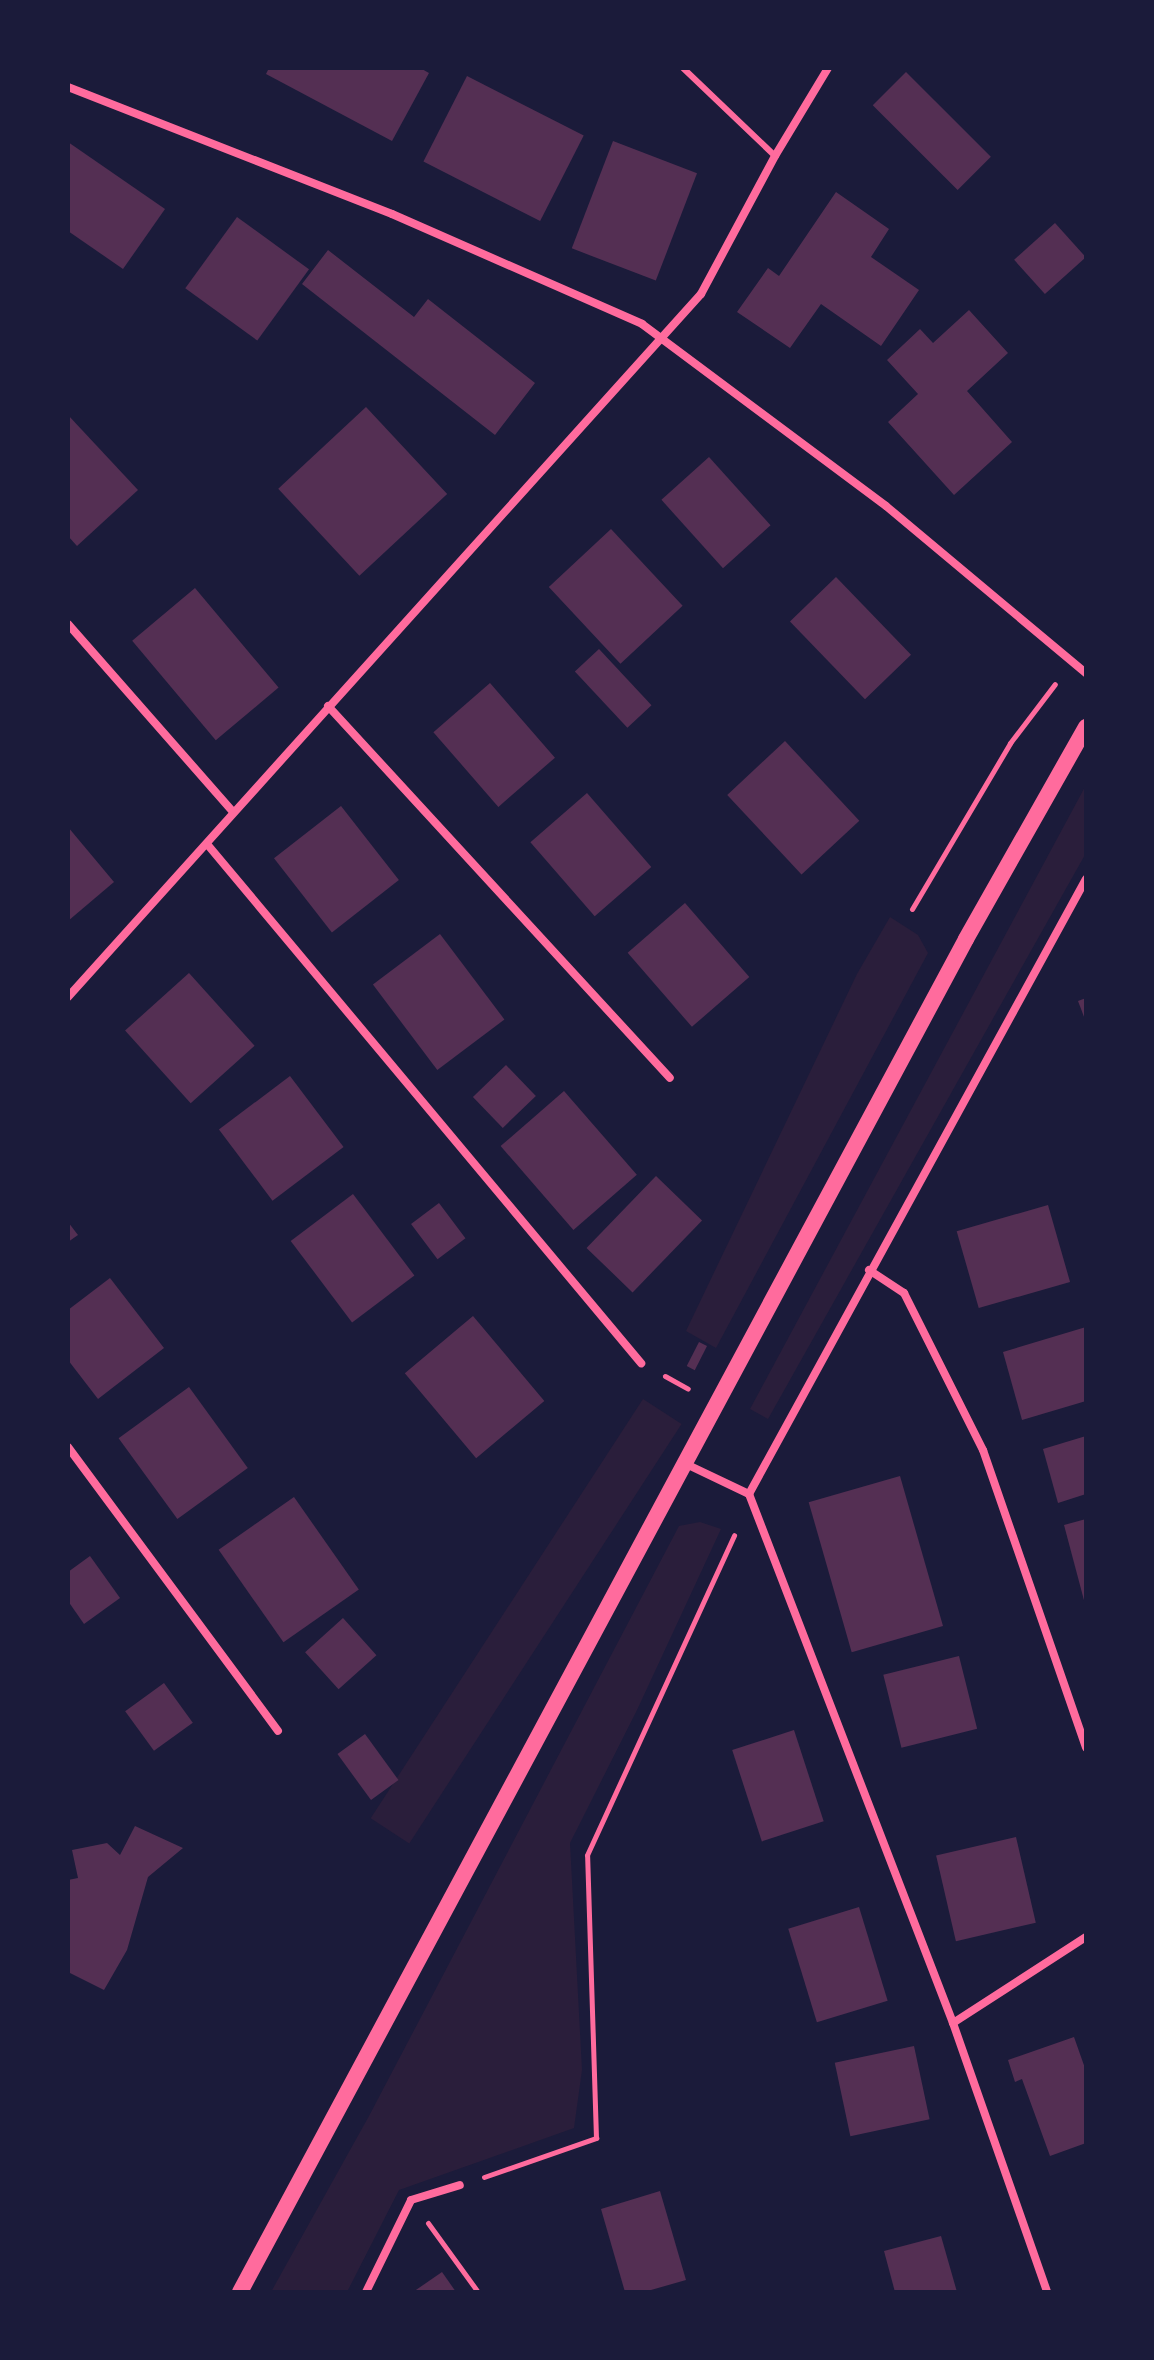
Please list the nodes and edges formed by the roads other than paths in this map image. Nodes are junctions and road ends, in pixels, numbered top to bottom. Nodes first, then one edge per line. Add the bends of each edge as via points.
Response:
1 (683, 68) edge
2 (828, 68) edge
3 (68, 87) edge
4 (775, 156) junction
5 (663, 340) junction
6 (68, 624) edge
7 (1086, 673) edge
8 (328, 706) junction
9 (1086, 727) edge
10 (232, 811) junction
11 (207, 844) junction
12 (1086, 879) edge
13 (68, 997) edge
14 (670, 1078) dead end
15 (869, 1270) junction
16 (641, 1363) road end
17 (68, 1447) edge
18 (686, 1464) junction
19 (749, 1494) junction
20 (278, 1731) dead end
21 (1086, 1748) edge
22 (1086, 1937) edge
23 (953, 2023) junction
24 (460, 2185) road end
25 (240, 2292) edge
26 (366, 2292) edge
27 (1047, 2292) edge

1 - 4 lane
2 - 4 street
3 - 5 street via 392,214 642,324
4 - 5 street via 701,294
5 - 7 street via 886,506
5 - 8 street
6 - 10 street
8 - 10 street
8 - 14 street
9 - 18 main road via 966,939
10 - 11 street
11 - 13 street
11 - 16 street
12 - 15 street
15 - 19 street
15 - 21 street via 904,1293 983,1450
17 - 20 street
18 - 19 street
18 - 25 main road
19 - 23 street
22 - 23 street
23 - 27 street
24 - 26 street via 411,2200

